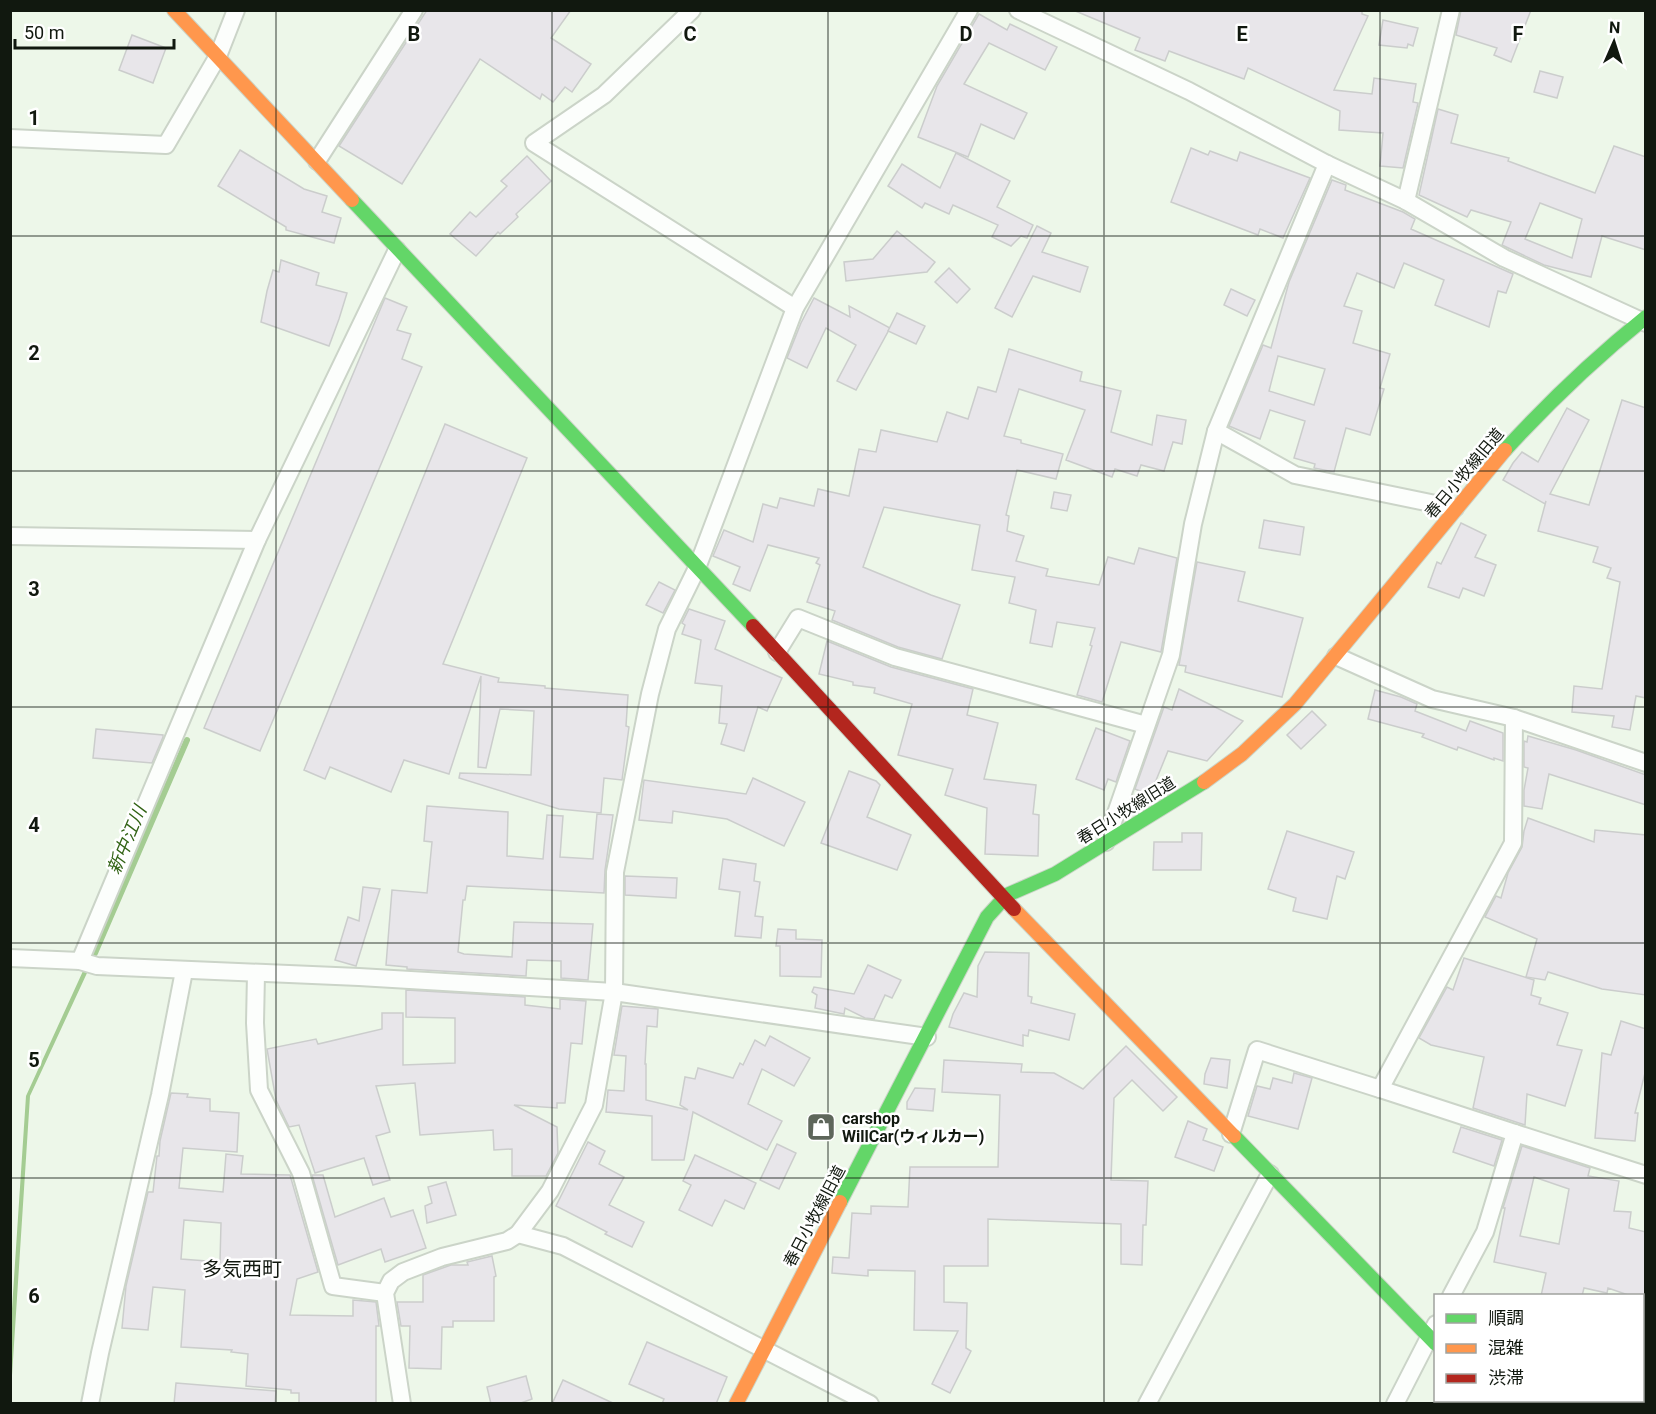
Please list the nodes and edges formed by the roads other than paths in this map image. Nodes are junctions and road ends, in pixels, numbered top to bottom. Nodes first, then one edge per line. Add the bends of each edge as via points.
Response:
1 (174, 10) edge
2 (236, 10) edge
3 (414, 10) edge
4 (692, 10) edge
5 (969, 10) edge
6 (1451, 10) edge
7 (1028, 12) edge
8 (218, 56) junction
9 (10, 138) edge
10 (316, 161) junction
11 (1327, 164) junction
12 (1406, 201) junction
13 (397, 250) junction
14 (795, 308) junction
15 (1644, 318) edge
16 (1216, 431) junction
17 (1455, 508) junction
18 (10, 536) edge
19 (257, 540) junction
20 (697, 568) junction
21 (777, 652) junction
22 (1336, 656) junction
23 (1514, 718) junction
24 (1146, 725) junction
25 (1646, 762) edge
26 (1106, 842) junction
27 (1003, 898) junction
28 (10, 958) edge
29 (80, 962) junction
30 (184, 971) junction
31 (256, 974) junction
32 (615, 992) junction
33 (927, 1037) junction
34 (1380, 1089) junction
35 (1515, 1133) junction
36 (1231, 1134) junction
37 (1270, 1174) junction
38 (1646, 1175) edge
39 (518, 1234) junction
40 (385, 1293) junction
41 (1452, 1294) edge
42 (1433, 1335) edge
43 (763, 1349) junction
44 (90, 1404) edge
45 (402, 1404) edge
46 (736, 1404) edge
47 (870, 1404) edge
48 (1147, 1404) edge
49 (1395, 1404) edge

1 - 8 street
2 - 8 street
3 - 10 street
4 - 14 street via 604,95 534,143
5 - 14 street
6 - 12 street
7 - 11 street
8 - 9 street via 166,145
8 - 10 street
10 - 13 street
11 - 12 street
11 - 16 street
12 - 15 street via 1504,258
13 - 19 street
13 - 20 street
14 - 20 street
15 - 17 street, 春日小牧線旧道 via 1539,411
16 - 17 street via 1295,475
16 - 24 street via 1193,524 1171,655
17 - 22 street, 春日小牧線旧道
18 - 19 street
19 - 29 street
20 - 21 street
20 - 32 street via 667,629 650,694 615,872
21 - 24 street via 798,618 894,657
21 - 27 street
22 - 23 street via 1432,699
22 - 26 street, 春日小牧線旧道 via 1264,735 1184,794
23 - 25 street
23 - 34 street via 1513,843
24 - 26 street
26 - 27 street, 春日小牧線旧道 via 1048,877
27 - 33 street, 春日小牧線旧道 via 987,917
27 - 36 street
28 - 29 street
29 - 30 street
30 - 31 street
30 - 44 street
31 - 32 street
31 - 40 street via 259,1090 301,1173 333,1286
32 - 33 street
32 - 39 street via 594,1105 550,1191
33 - 43 street, 春日小牧線旧道
34 - 35 street
34 - 36 street via 1257,1050
35 - 38 street
35 - 41 street via 1485,1232
36 - 37 street
37 - 42 street
37 - 48 street
39 - 40 street via 411,1269 392,1281
39 - 43 street via 563,1246
40 - 45 street
42 - 49 street
43 - 46 street, 春日小牧線旧道
43 - 47 street

